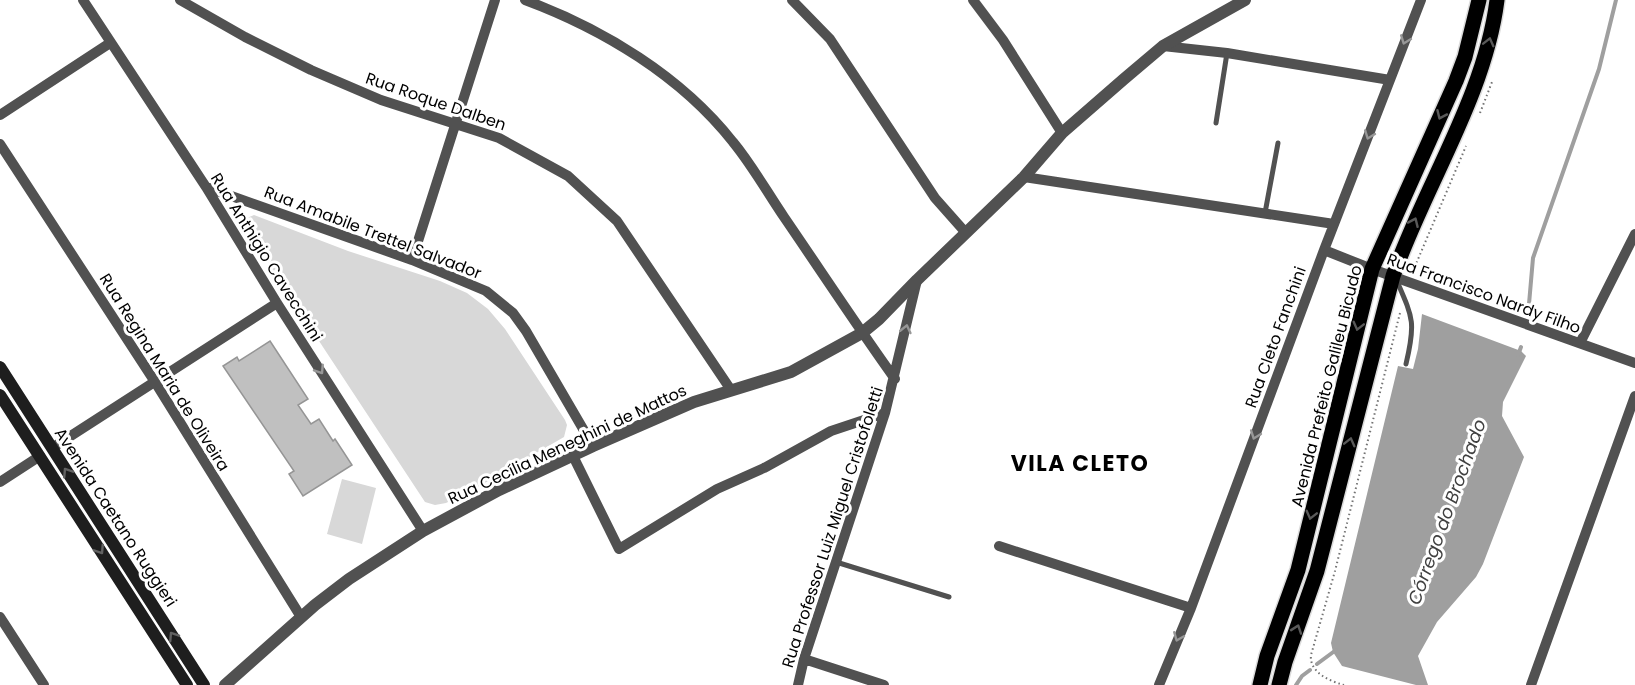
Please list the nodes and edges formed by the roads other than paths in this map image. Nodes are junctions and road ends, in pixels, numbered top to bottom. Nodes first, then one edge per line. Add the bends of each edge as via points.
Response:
1 (83, 0) edge
2 (180, 0) edge
3 (495, 0) edge
4 (525, 0) edge
5 (792, 0) edge
6 (973, 0) edge
7 (1245, 0) edge
8 (1421, 0) edge
9 (1479, 0) edge
10 (1497, 0) edge
11 (110, 43) junction
12 (1163, 46) junction
13 (1227, 53) junction
14 (1390, 81) junction
15 (0, 115) edge
16 (456, 122) junction
17 (1216, 123) dead end
18 (1062, 133) junction
19 (1278, 143) dead end
20 (0, 144) edge
21 (1024, 177) junction
22 (206, 187) junction
23 (1265, 215) junction
24 (1334, 224) junction
25 (966, 233) junction
26 (1635, 234) edge
27 (1324, 250) junction
28 (412, 260) junction
29 (1372, 269) junction
30 (1394, 277) junction
31 (917, 279) junction
32 (277, 303) junction
33 (862, 333) junction
34 (1580, 343) junction
35 (1635, 363) edge
36 (1406, 364) dead end
37 (0, 367) edge
38 (895, 379) junction
39 (155, 382) junction
40 (731, 390) junction
41 (0, 395) edge
42 (1635, 396) edge
43 (885, 413) junction
44 (593, 446) junction
45 (52, 448) junction
46 (40, 456) junction
47 (573, 456) junction
48 (0, 482) edge
49 (423, 531) junction
50 (999, 546) dead end
51 (836, 562) junction
52 (949, 597) dead end
53 (1191, 608) junction
54 (0, 617) edge
55 (301, 617) junction
56 (804, 659) junction
57 (44, 685) edge
58 (187, 685) edge
59 (204, 685) edge
60 (225, 685) edge
61 (798, 685) edge
62 (884, 685) edge
63 (1159, 685) edge
64 (1260, 685) edge
65 (1279, 685) edge
66 (1531, 685) edge

1 - 11 street, Rua Anthigio Cavecchini
2 - 16 street, Rua Roque Dalben via 311,70 381,100
3 - 16 street
4 - 33 street, Rua Professor Luiz Miguel Cristofoletti via 560,13 633,52 698,106 733,142
5 - 25 street via 830,39 935,198
6 - 18 street
7 - 12 street, Rua Cecília Meneghini de Mattos
8 -> 14 street, Rua Cleto Fanchini
9 -> 29 main road, Avenida Prefeito Galileu Bicudo via 1456,81
30 -> 10 main road via 1404,244 1475,87
11 - 15 street
11 - 22 street, Rua Anthigio Cavecchini
12 - 13 street
12 - 18 street, Rua Cecília Meneghini de Mattos
13 - 14 street
13 - 17 lane
14 -> 24 street, Rua Cleto Fanchini
16 - 28 street
16 - 40 street, Rua Roque Dalben via 499,138 568,176 617,221
18 - 21 street, Rua Cecília Meneghini de Mattos
19 - 23 lane
20 - 39 street, Rua Regina Maria de Oliveira
21 - 23 street
21 - 25 street, Rua Cecília Meneghini de Mattos
22 - 28 street, Rua Amabile Trettel Salvador
22 - 32 street, Rua Anthigio Cavecchini
23 - 24 street
24 - 27 street, Rua Cleto Fanchini
25 - 31 street, Rua Cecília Meneghini de Mattos
26 - 34 street
27 - 29 street, Rua Francisco Nardy Filho
27 -> 53 street, Rua Cleto Fanchini
28 - 44 street, Rua Amabile Trettel Salvador via 486,291 513,313
29 - 30 street, Rua Francisco Nardy Filho
29 -> 64 main road, Avenida Prefeito Galileu Bicudo via 1298,570
30 - 34 street, Rua Francisco Nardy Filho
30 - 36 lane via 1412,319 1413,336
65 -> 30 main road via 1317,571
31 - 33 street, Rua Cecília Meneghini de Mattos
38 -> 31 street, Rua Professor Luiz Miguel Cristofoletti
32 - 39 street
32 -> 49 street, Rua Anthigio Cavecchini
33 - 38 street, Rua Professor Luiz Miguel Cristofoletti
33 - 40 street, Rua Cecília Meneghini de Mattos via 791,372
34 - 35 street, Rua Francisco Nardy Filho
37 - 45 main road, Avenida Caetano Ruggieri
38 - 43 street, Rua Professor Luiz Miguel Cristofoletti
39 - 45 street
39 - 55 street, Rua Regina Maria de Oliveira
40 - 44 street, Rua Cecília Meneghini de Mattos
41 - 46 main road, Avenida Caetano Ruggieri
42 - 66 street
43 - 47 street via 831,431 717,489 619,549
43 - 51 street, Rua Professor Luiz Miguel Cristofoletti
44 - 47 street, Rua Cecília Meneghini de Mattos
59 -> 45 main road, Avenida Caetano Ruggieri
46 - 48 street
46 -> 58 main road, Avenida Caetano Ruggieri
47 - 49 street, Rua Cecília Meneghini de Mattos
49 - 55 street, Rua Cecília Meneghini de Mattos via 349,579
50 - 53 street
51 - 52 lane
51 - 56 street, Rua Professor Luiz Miguel Cristofoletti
53 -> 63 street, Rua Cleto Fanchini
54 - 57 street
55 - 60 street, Rua Cecília Meneghini de Mattos
56 - 61 street, Rua Professor Luiz Miguel Cristofoletti
56 - 62 street

